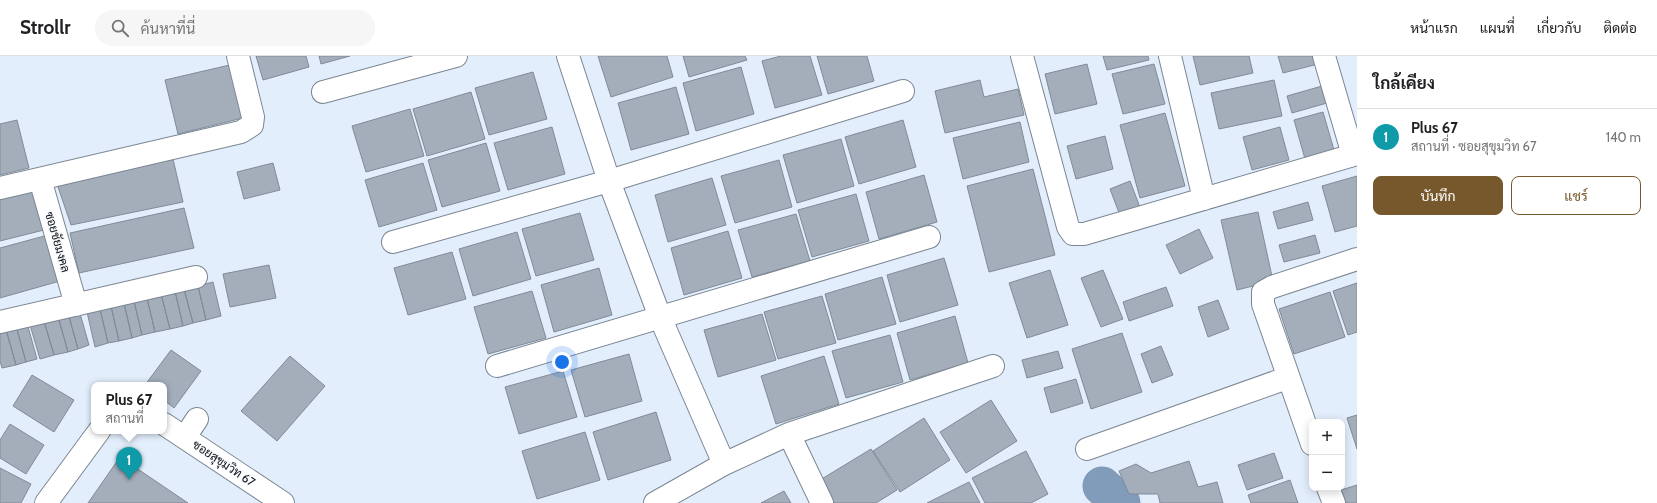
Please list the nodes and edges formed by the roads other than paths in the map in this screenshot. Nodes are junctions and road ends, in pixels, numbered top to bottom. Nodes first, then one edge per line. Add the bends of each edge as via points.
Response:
1 (238, 56) edge
2 (456, 56) edge
3 (568, 56) edge
4 (1022, 56) edge
5 (1170, 56) edge
6 (1324, 56) edge
7 (903, 90) dead end
8 (323, 92) dead end
9 (1355, 154) edge
10 (40, 179) junction
11 (609, 181) junction
12 (0, 188) edge
13 (1204, 199) junction
14 (929, 237) dead end
15 (393, 242) dead end
16 (1357, 259) edge
17 (196, 277) dead end
18 (76, 305) junction
19 (660, 317) junction
20 (0, 322) edge
21 (497, 366) dead end
22 (993, 366) dead end
23 (1288, 378) junction
24 (197, 419) dead end
25 (167, 426) edge
26 (97, 434) edge
27 (789, 434) junction
28 (1309, 436) edge
29 (185, 438) junction
30 (1087, 449) dead end
31 (724, 464) junction
32 (1329, 491) edge
33 (46, 503) edge
34 (283, 503) edge
35 (655, 503) edge
36 (822, 503) edge
37 (1334, 503) edge

1 - 10 street via 253,117 252,125 242,132
2 - 8 street
3 - 11 street
4 - 13 street via 1068,227 1073,234 1084,234
5 - 13 street
6 - 9 street
7 - 11 street
9 - 13 street
10 - 12 street
10 - 18 street, ซอยชัยมงคล
11 - 15 street
11 - 19 street
14 - 19 street
16 - 23 street via 1263,292 1263,304
17 - 18 street
18 - 20 street
19 - 21 street
19 - 31 street
22 - 27 street
23 - 28 street
23 - 30 street
24 - 29 street
25 - 29 street, ซอยสุขุมวิท 67
26 - 33 street
27 - 31 street
27 - 36 street
29 - 34 street, ซอยสุขุมวิท 67
31 - 35 street
32 - 37 street

